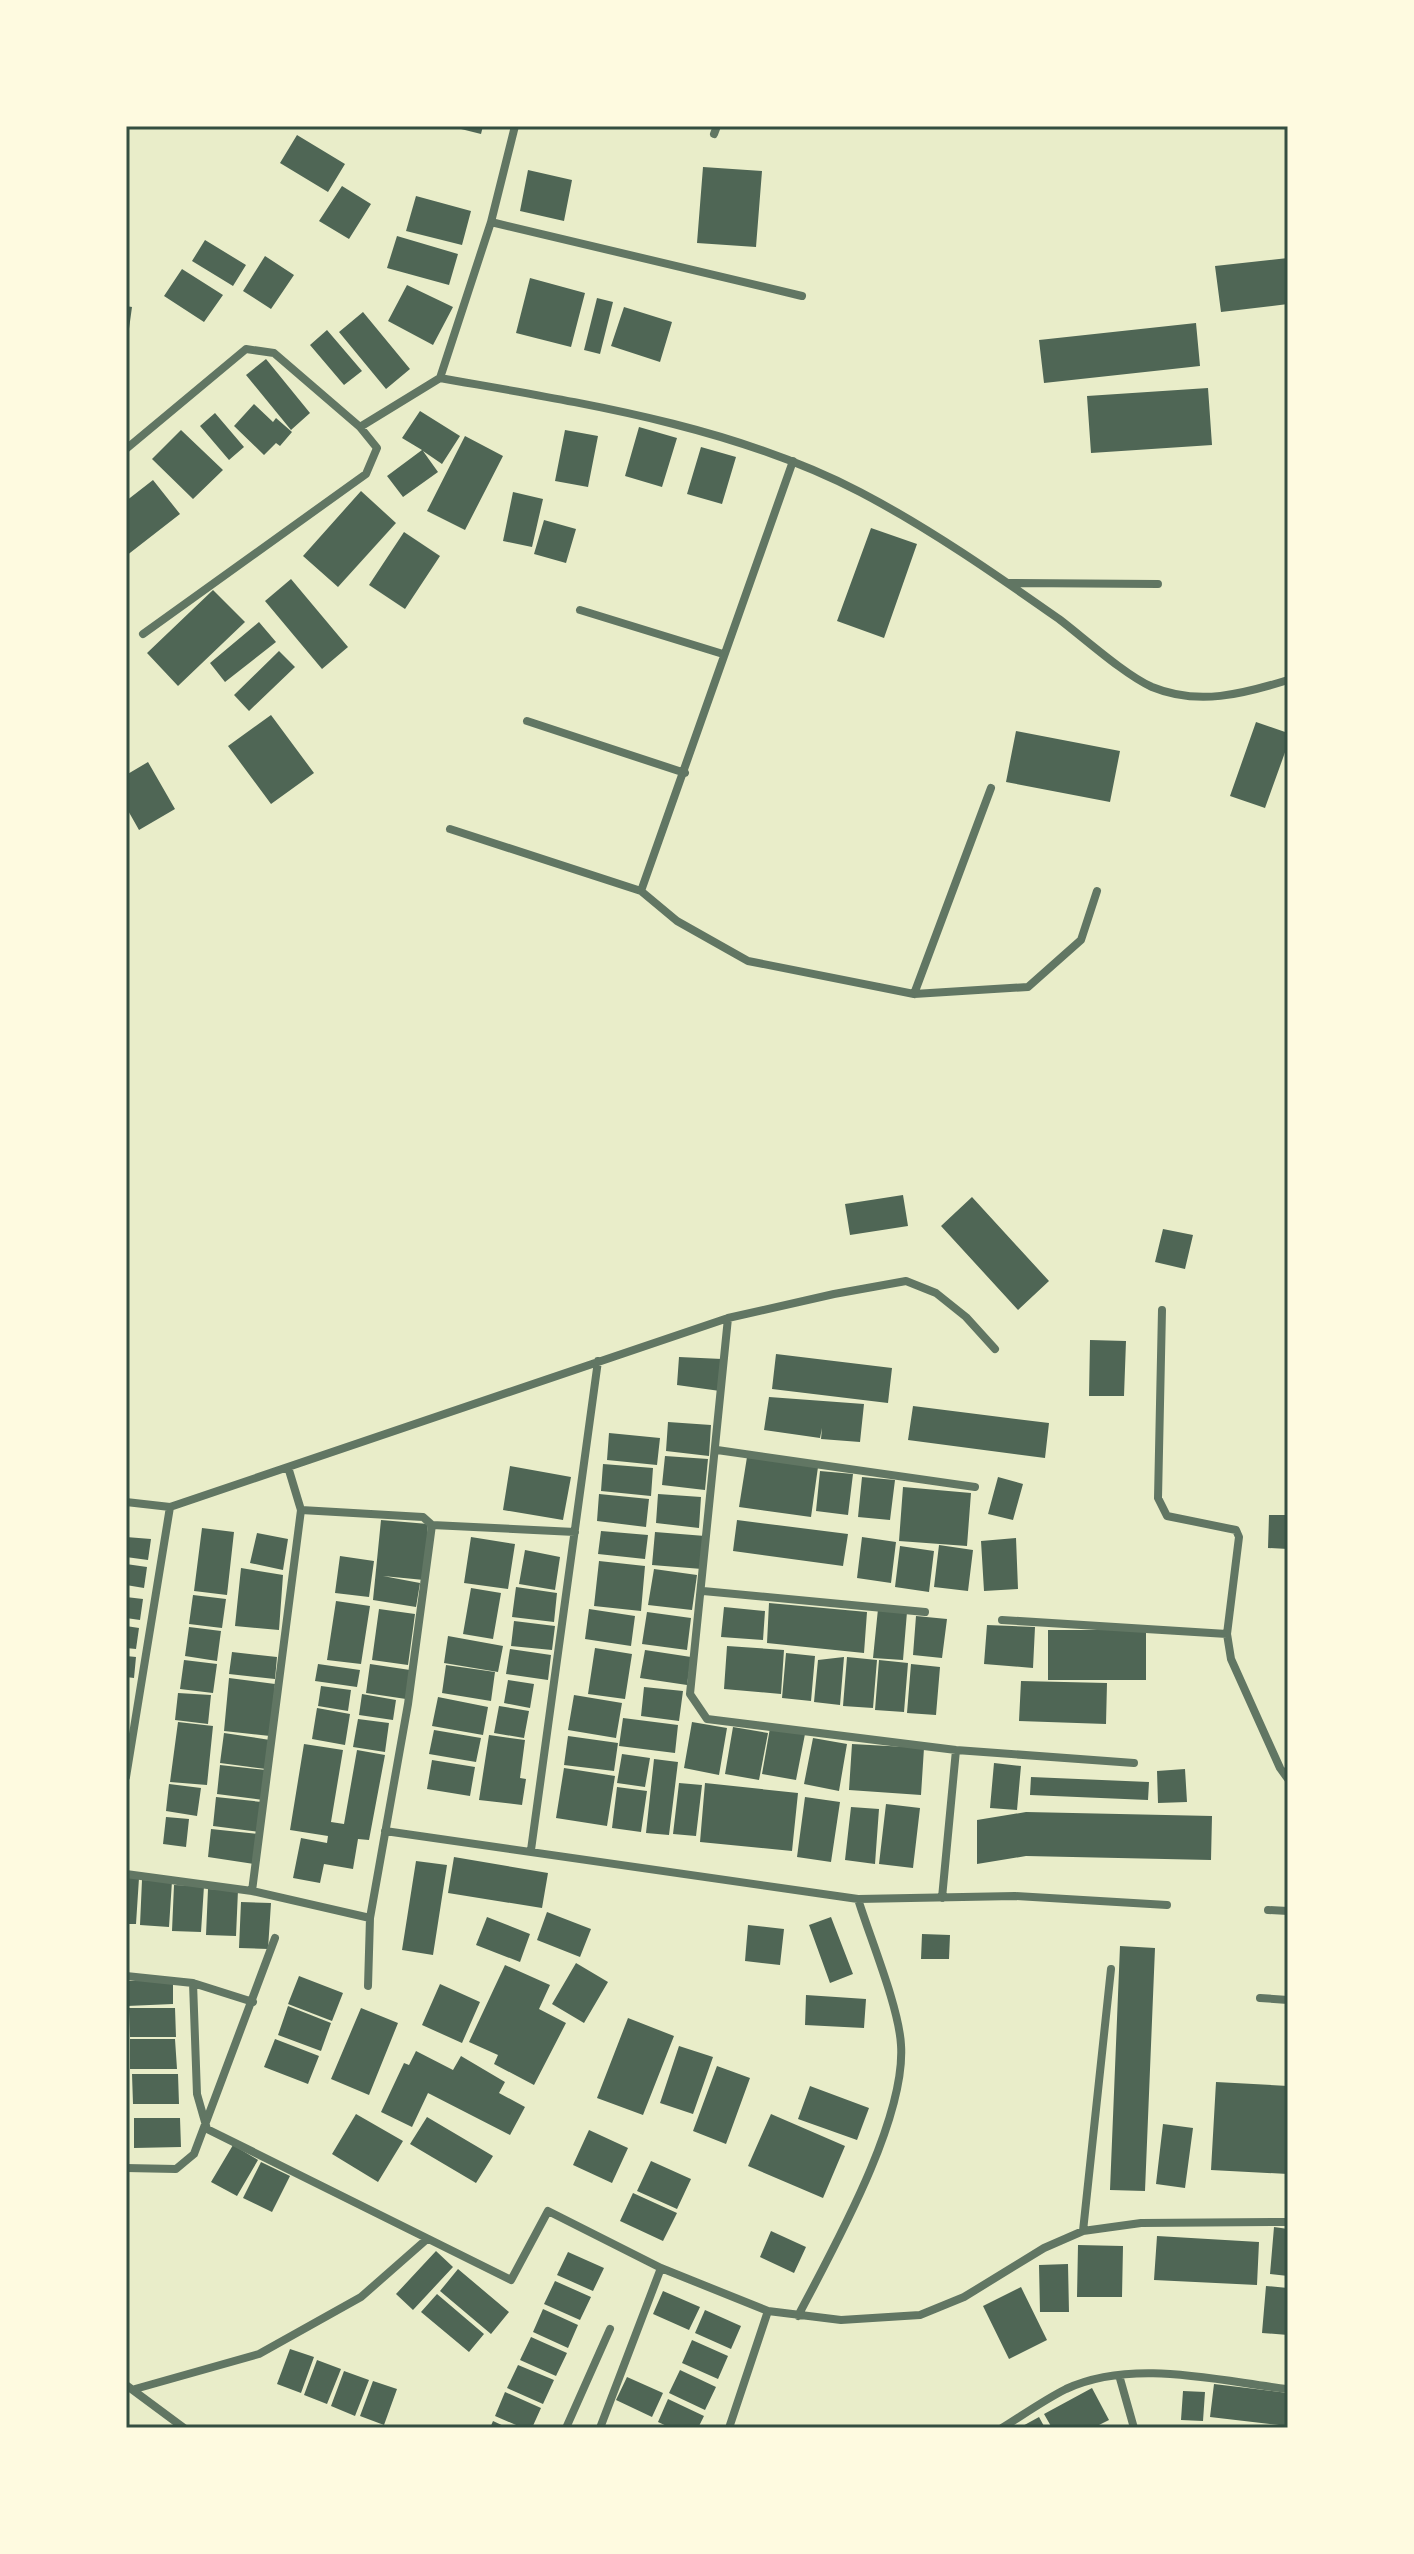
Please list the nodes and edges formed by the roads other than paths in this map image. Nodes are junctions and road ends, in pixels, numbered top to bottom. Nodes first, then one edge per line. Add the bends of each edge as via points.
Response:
1 (515, 126) edge
2 (491, 222) junction
3 (802, 296) dead end
4 (440, 378) junction
5 (360, 427) junction
6 (126, 449) edge
7 (793, 461) junction
8 (1009, 583) junction
9 (1158, 584) dead end
10 (580, 610) dead end
11 (143, 634) dead end
12 (723, 654) junction
13 (1288, 680) edge
14 (527, 721) dead end
15 (685, 773) junction
16 (991, 788) dead end
17 (450, 829) dead end
18 (641, 891) junction
19 (1097, 891) dead end
20 (914, 994) junction
21 (1162, 1310) dead end
22 (728, 1318) junction
23 (995, 1349) dead end
24 (598, 1361) junction
25 (717, 1450) junction
26 (288, 1467) junction
27 (975, 1487) dead end
28 (126, 1502) edge
29 (170, 1507) junction
30 (301, 1510) junction
31 (432, 1525) junction
32 (575, 1532) junction
33 (703, 1591) junction
34 (925, 1612) dead end
35 (1002, 1620) dead end
36 (1227, 1634) junction
37 (956, 1750) junction
38 (1134, 1763) dead end
39 (126, 1777) edge
40 (1288, 1779) edge
41 (385, 1831) junction
42 (531, 1850) junction
43 (126, 1874) edge
44 (252, 1891) junction
45 (942, 1898) junction
46 (858, 1899) junction
47 (1167, 1905) dead end
48 (1268, 1910) dead end
49 (1288, 1911) edge
50 (370, 1918) junction
51 (275, 1938) dead end
52 (1111, 1969) dead end
53 (126, 1976) edge
54 (193, 1983) junction
55 (368, 1986) dead end
56 (1260, 1998) dead end
57 (1288, 2000) edge
58 (253, 2002) junction
59 (207, 2129) junction
60 (126, 2168) edge
61 (1288, 2222) edge
62 (1083, 2231) junction
63 (427, 2239) junction
64 (661, 2268) junction
65 (768, 2311) junction
66 (798, 2316) junction
67 (610, 2329) dead end
68 (1119, 2375) junction
69 (130, 2387) edge
70 (1288, 2389) edge
71 (184, 2428) edge
72 (566, 2428) edge
73 (600, 2428) edge
74 (729, 2428) edge
75 (1002, 2428) edge
76 (1134, 2428) edge

1 - 2 street
2 - 3 street
2 - 4 street
4 - 5 street
4 - 7 street via 610,408
5 - 6 street via 274,353 246,349
5 - 11 street via 377,448 366,474
7 - 8 street via 860,492
7 - 12 street
8 - 9 street
8 - 13 street via 1151,686 1196,698 1240,695
10 - 12 street
12 - 15 street
14 - 15 street
15 - 18 street
16 - 20 street
17 - 18 street
18 - 20 street via 677,921 748,961
19 - 20 street via 1081,940 1028,987
21 - 36 street via 1158,1498 1167,1516 1236,1530
22 - 23 street via 906,1281 936,1293
22 - 24 street
22 - 25 street
24 - 26 street
24 - 32 street
25 - 27 street
25 - 33 street
26 - 29 street
26 - 30 street
28 - 29 street
29 - 39 street
30 - 31 street via 423,1517
30 - 44 street
31 - 32 street
31 - 41 street
32 - 42 street
33 - 34 street
33 - 37 street via 690,1694 707,1719
35 - 36 street
36 - 40 street via 1231,1659
37 - 38 street
37 - 45 street
41 - 42 street
41 - 50 street
42 - 46 street
43 - 44 street
44 - 50 street
45 - 46 street
45 - 47 street via 1060,1897
46 - 66 street via 902,2044 898,2092 852,2213
48 - 49 street
50 - 55 street
51 - 58 street
52 - 62 street
53 - 54 street
54 - 58 street
54 - 59 street via 197,2094
56 - 57 street
58 - 59 street
59 - 60 street via 194,2154 176,2169
59 - 63 street
61 - 62 street via 1141,2223
62 - 66 street via 1044,2248 964,2297 920,2315 841,2320
63 - 64 street via 511,2280 548,2211
63 - 69 street via 361,2297 259,2354
64 - 65 street
64 - 73 street
65 - 66 street
65 - 74 street
67 - 72 street
68 - 70 street via 1163,2374
68 - 75 street via 1068,2388
68 - 76 street
69 - 71 street

